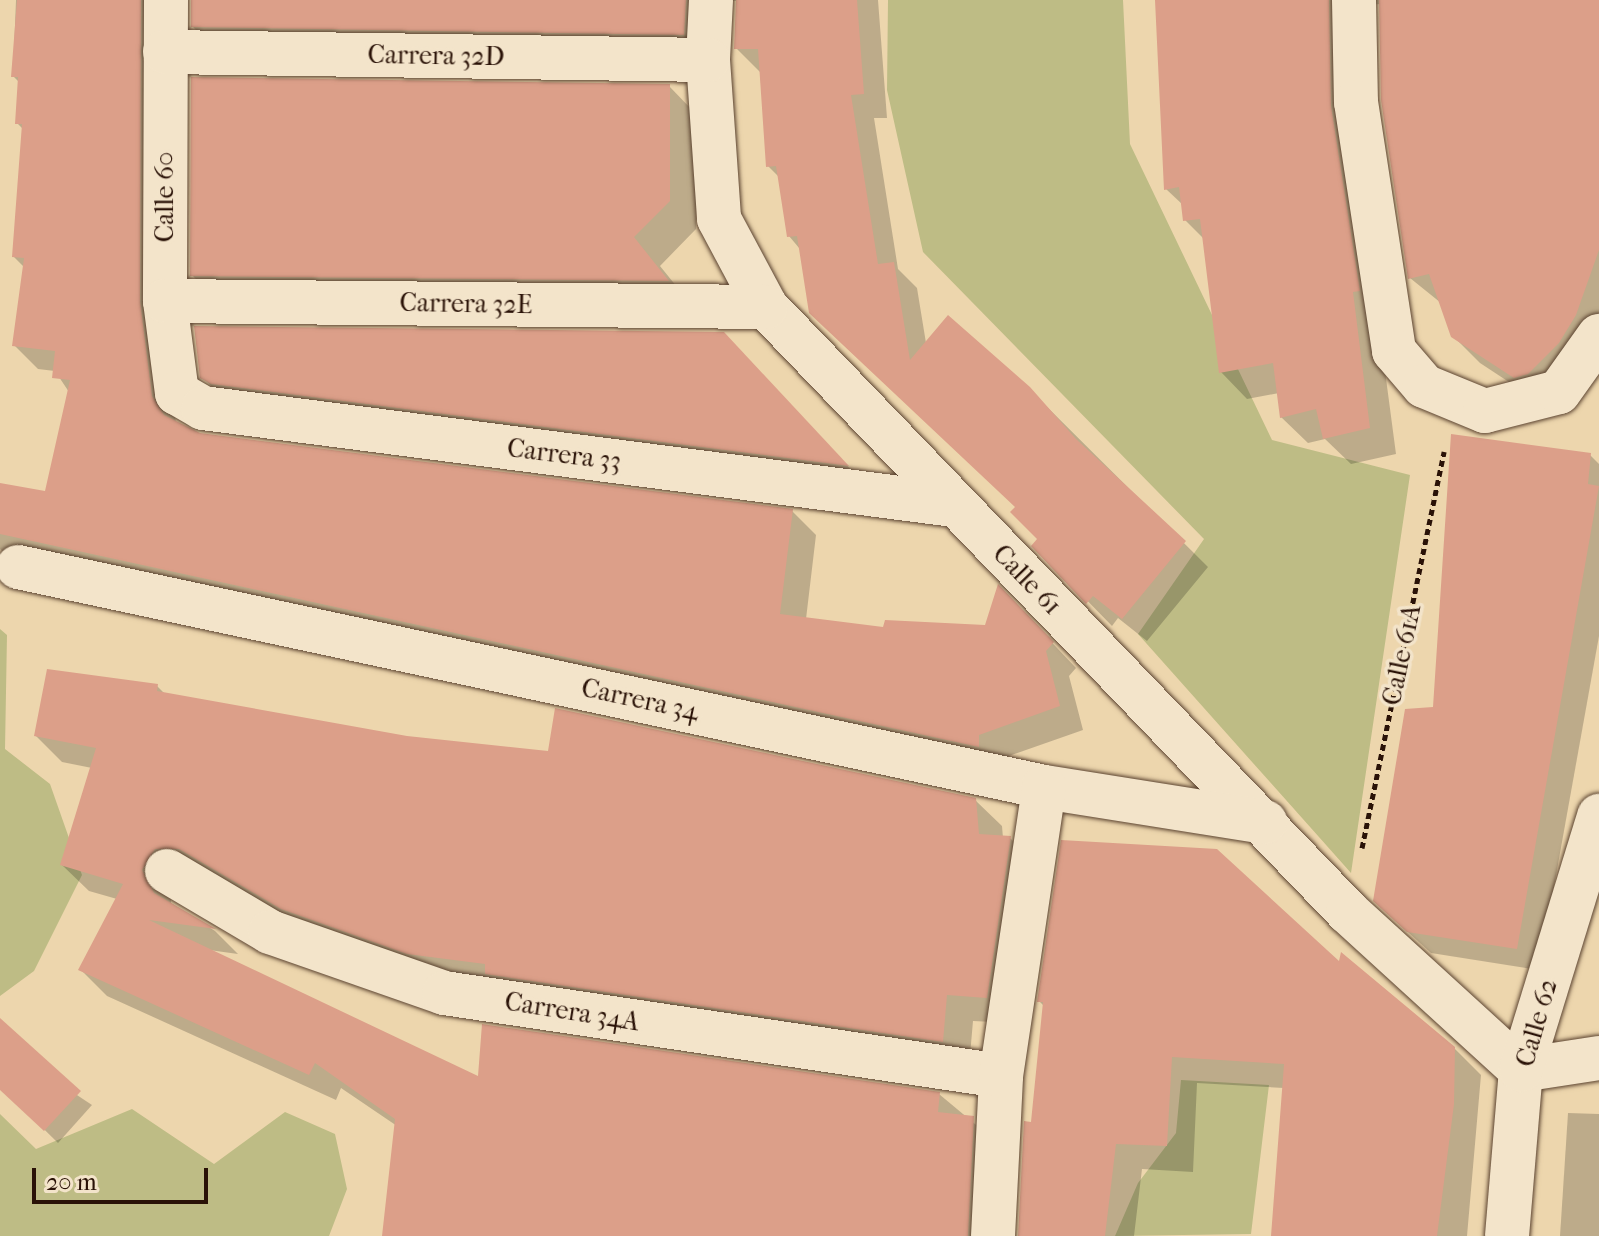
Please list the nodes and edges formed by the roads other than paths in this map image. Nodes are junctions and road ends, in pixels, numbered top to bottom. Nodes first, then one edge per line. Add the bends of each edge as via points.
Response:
1 (166, 0) edge
2 (711, 0) edge
3 (1354, 0) edge
4 (165, 52) junction
5 (708, 60) junction
6 (165, 301) junction
7 (766, 307) junction
8 (1599, 336) edge
9 (177, 393) joint
10 (954, 505) junction
11 (18, 567) dead end
12 (1044, 787) junction
13 (1599, 816) edge
14 (1265, 822) junction
15 (167, 871) dead end
16 (1599, 1058) edge
17 (1521, 1070) junction
18 (1001, 1076) junction
19 (993, 1236) edge
20 (1507, 1236) edge

1 - 4 street, Calle 60
2 - 5 street, Calle 61
3 - 8 street via 1356,102 1394,351 1424,386 1485,411 1559,392
4 - 5 street, Carrera 32D
4 - 6 street, Calle 60
5 - 7 street, Calle 61 via 719,219
6 - 7 street, Carrera 32E
6 - 9 street, Calle 60
7 - 10 street, Calle 61
9 - 10 street, Carrera 33 via 203,408
10 - 14 street, Calle 61
11 - 12 street, Carrera 34
12 - 14 street, Carrera 34
12 - 18 street
13 - 17 street, Calle 62
14 - 17 street, Calle 61 via 1348,912
15 - 18 street, Carrera 34A via 270,932 444,993
16 - 17 street
17 - 20 street, Calle 62
18 - 19 street

